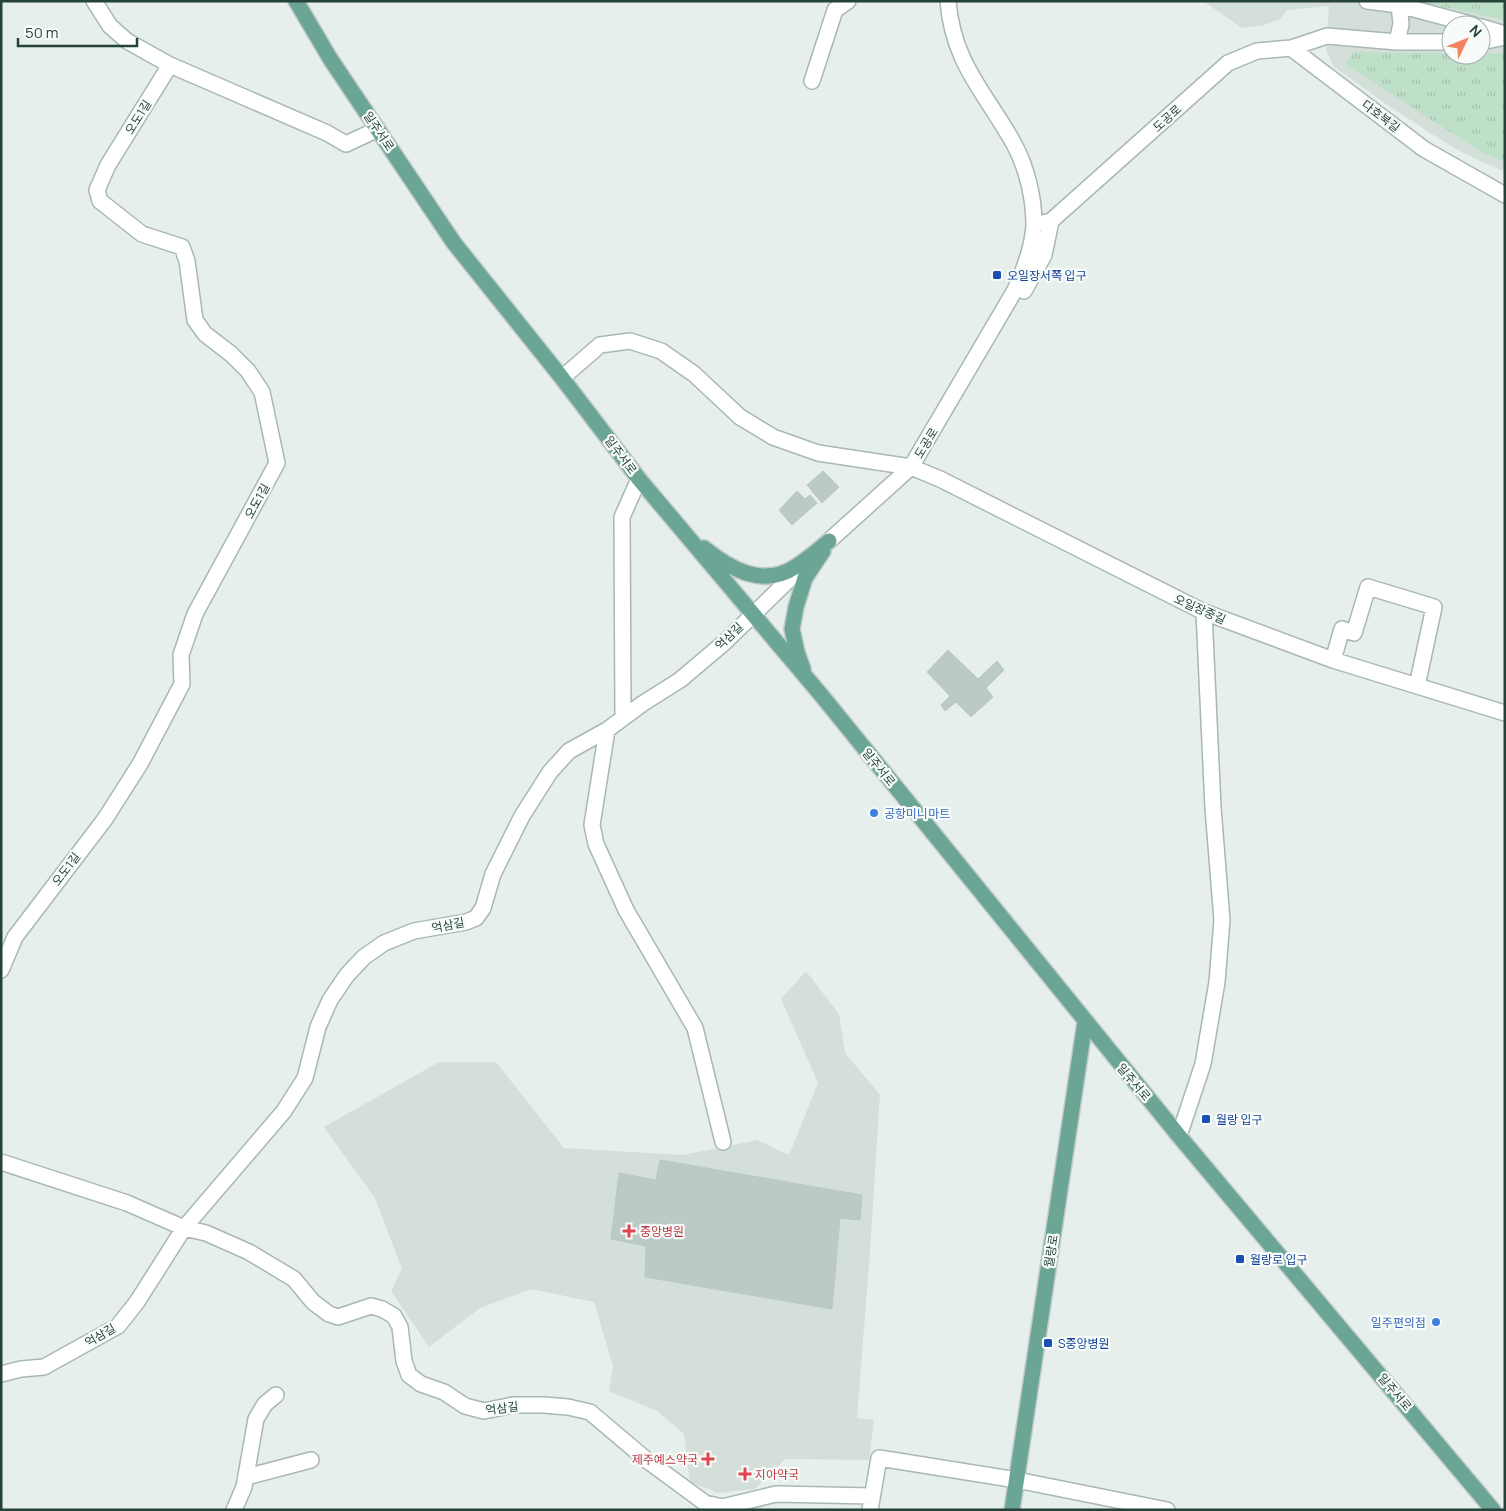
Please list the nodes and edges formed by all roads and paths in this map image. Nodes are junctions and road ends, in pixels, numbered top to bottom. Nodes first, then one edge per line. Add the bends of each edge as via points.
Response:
1 (94, 1) edge
2 (296, 1) edge
3 (848, 1) edge
4 (948, 1) edge
5 (1367, 1) edge
6 (1399, 5) junction
7 (1441, 16) edge
8 (1491, 30) edge
9 (1505, 35) edge
10 (1491, 39) edge
11 (1397, 42) junction
12 (1441, 42) edge
13 (1292, 48) junction
14 (170, 65) junction
15 (812, 81) dead end
16 (378, 130) junction
17 (1505, 195) edge
18 (1051, 221) junction
19 (1034, 225) junction
20 (990, 335) junction
21 (562, 378) junction
22 (912, 467) junction
23 (639, 479) junction
24 (680, 529) junction
25 (829, 541) junction
26 (1204, 612) junction
27 (752, 614) junction
28 (1332, 660) junction
29 (1417, 686) junction
30 (822, 696) junction
31 (1505, 713) edge
32 (623, 718) junction
33 (607, 730) junction
34 (1, 970) edge
35 (1085, 1022) junction
36 (1179, 1136) junction
37 (723, 1142) dead end
38 (1, 1162) edge
39 (184, 1228) junction
40 (1, 1374) edge
41 (276, 1396) dead end
42 (311, 1460) dead end
43 (246, 1476) junction
44 (1017, 1480) junction
45 (871, 1503) edge
46 (234, 1510) edge
47 (1012, 1510) edge
48 (1167, 1510) edge
49 (1494, 1510) edge

1 - 14 street via 110,26 127,41
2 - 16 main road, 일주서로
3 - 15 street via 834,10
4 - 19 street, 도공로 via 961,58 1023,163
5 - 6 street
6 - 7 street
6 - 11 street via 1401,24
8 - 9 street
9 - 10 street
11 - 12 street
11 - 13 street via 1327,36
13 - 17 street, 다호북길 via 1424,149
13 - 18 street, 도공로 via 1257,52 1228,63
14 - 16 street via 346,144
14 - 34 street, 오도1길 via 108,165 97,190 100,201 142,234 182,247 195,320 205,334 248,371 262,392 277,463 195,614 180,655 182,684 140,764 105,819 15,937
16 - 21 main road, 일주서로 via 454,243
18 - 19 street, 도공로
18 - 20 street via 1044,255 1017,303
19 - 20 street, 도공로 via 1022,274
20 - 22 street, 도공로
21 - 22 street, 오일장중길 via 600,344 630,341 661,351 694,374 740,417 773,437 818,453
21 - 23 main road, 일주서로
22 - 25 street, 도공로
22 - 26 street, 오일장중길
23 - 24 main road, 일주서로
23 - 32 street via 622,517
24 - 25 main road via 738,571 760,577 794,568
24 - 27 main road, 일주서로
25 - 27 street, 도공로
25 - 30 main road via 805,578 792,629 804,671
26 - 28 street, 오일장중길
26 - 36 street via 1212,808 1222,920 1217,982 1203,1064
27 - 30 main road, 일주서로
27 - 32 street, 억삼길 via 680,680
28 - 29 street, 오일장중길
28 - 29 street via 1342,629 1354,633 1368,587 1434,608
29 - 31 street, 오일장중길
30 - 35 main road, 일주서로
32 - 33 street, 억삼길
33 - 37 street via 592,825 596,844 626,910 695,1028
33 - 39 street, 억삼길 via 569,751 550,772 522,816 493,874 483,908 476,918 414,931 384,943 347,975 330,1000 318,1027 305,1078 296,1093
35 - 36 main road, 일주서로
35 - 44 main road, 월랑로
36 - 49 main road, 일주서로
38 - 39 street, 억삼길 via 127,1203
39 - 40 street, 억삼길 via 118,1326 44,1366
39 - 45 street, 억삼길 via 206,1233 249,1252 294,1279 313,1302 329,1314 338,1317 371,1306 394,1316 400,1327 409,1375 421,1384 484,1412 513,1405 568,1407 590,1412 705,1503 722,1507 776,1494
41 - 43 street via 265,1404 256,1419
42 - 43 street
43 - 46 street
44 - 45 street via 880,1458
44 - 47 main road, 월랑로
44 - 48 street

